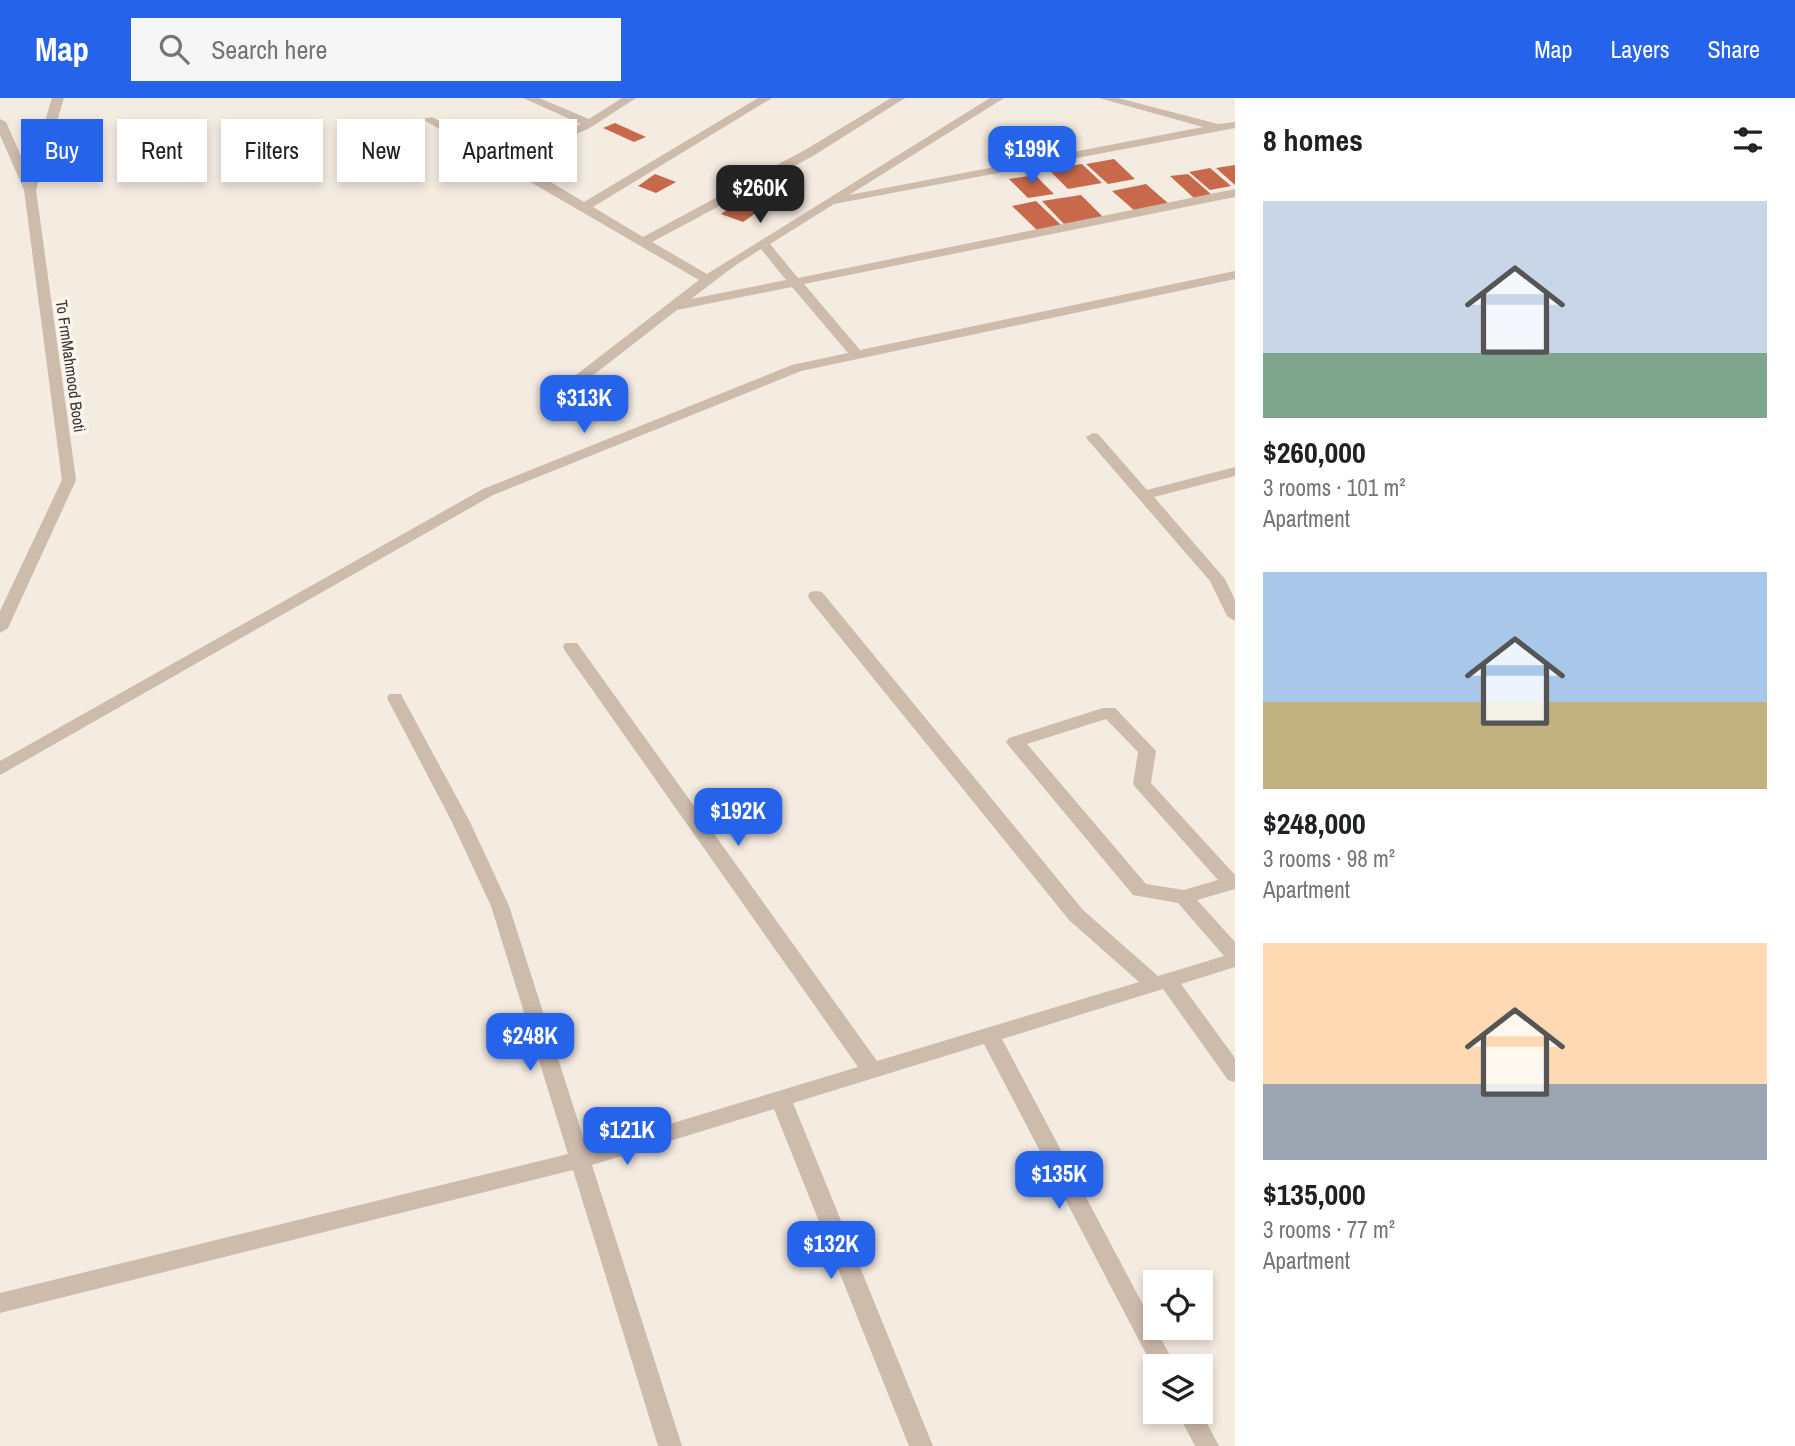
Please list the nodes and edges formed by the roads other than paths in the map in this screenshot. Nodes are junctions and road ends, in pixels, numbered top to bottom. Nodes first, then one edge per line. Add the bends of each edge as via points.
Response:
1 (58, 98) edge
2 (529, 98) edge
3 (630, 98) edge
4 (766, 98) edge
5 (899, 98) edge
6 (998, 98) edge
7 (1105, 98) edge
8 (428, 119) dead end
9 (0, 122) edge
10 (590, 123) junction
11 (439, 125) edge
12 (1235, 125) edge
13 (1218, 128) junction
14 (577, 129) edge
15 (543, 182) edge
16 (30, 190) junction
17 (1235, 192) edge
18 (826, 203) junction
19 (584, 206) junction
20 (643, 242) junction
21 (762, 243) junction
22 (1235, 275) edge
23 (707, 280) junction
24 (795, 282) junction
25 (672, 307) junction
26 (856, 354) junction
27 (555, 398) dead end
28 (1093, 437) dead end
29 (1235, 471) edge
30 (1146, 495) junction
31 (816, 596) dead end
32 (1235, 616) edge
33 (0, 628) edge
34 (571, 647) dead end
35 (395, 698) dead end
36 (0, 769) edge
37 (1184, 897) junction
38 (1235, 958) edge
39 (1162, 983) junction
40 (990, 1036) junction
41 (873, 1072) junction
42 (1235, 1074) edge
43 (781, 1100) junction
44 (579, 1160) junction
45 (0, 1303) edge
46 (1158, 1354) edge
47 (1195, 1424) edge
48 (670, 1446) edge
49 (921, 1446) edge
50 (1206, 1446) edge

1 - 16 street, To FrmMahmood Booti
2 - 10 street
3 - 10 street
4 - 19 street
5 - 20 street
6 - 18 street
7 - 13 street
8 - 11 street
9 - 16 street
10 - 14 street
12 - 13 street
13 - 18 street
15 - 19 street
16 - 33 street, To FrmMahmood Booti via 69,480
17 - 24 street
18 - 21 street
19 - 20 street
20 - 23 street
21 - 23 street
21 - 24 street
22 - 26 street
23 - 25 street
24 - 25 street
24 - 26 street
25 - 27 street
26 - 36 street via 797,368 488,492
28 - 30 street
29 - 30 street
30 - 32 street via 1217,579
31 - 39 street via 1076,915
34 - 41 street
35 - 44 street via 500,906
37 - 37 street via 1140,890 1015,742 1108,712 1147,751 1142,784 1231,883
37 - 38 street
38 - 39 street
39 - 40 street
39 - 42 street
40 - 41 street
40 - 46 street
41 - 43 street
43 - 44 street
43 - 49 street
44 - 45 street
44 - 48 street
47 - 50 street

